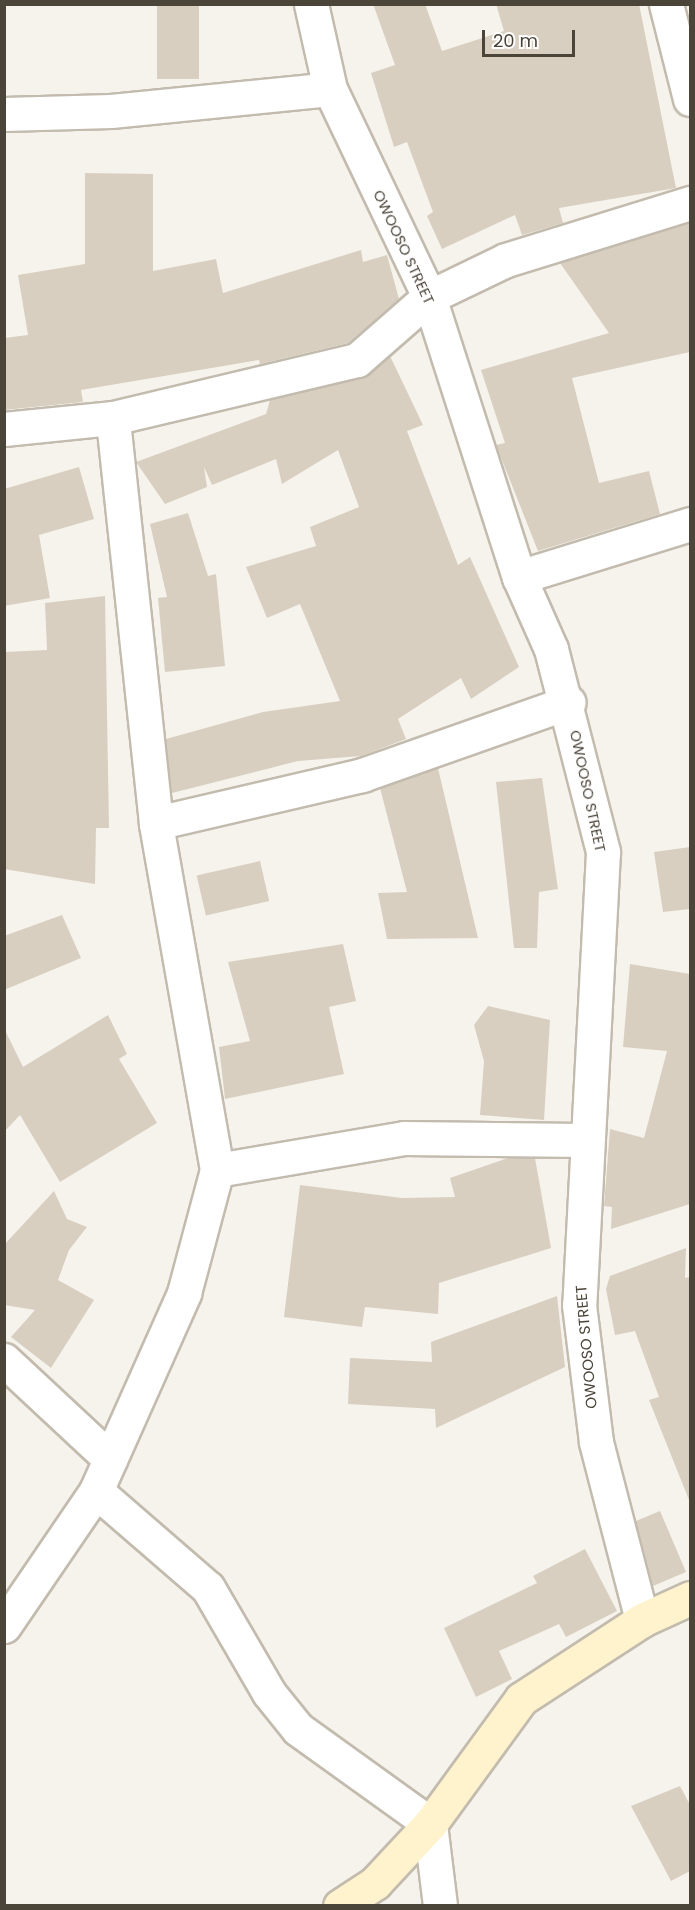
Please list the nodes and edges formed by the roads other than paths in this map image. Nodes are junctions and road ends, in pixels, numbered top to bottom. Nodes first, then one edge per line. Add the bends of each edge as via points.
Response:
1 (311, 4) edge
2 (666, 4) edge
3 (330, 89) junction
4 (690, 99) edge
5 (4, 114) edge
6 (690, 203) edge
7 (429, 297) junction
8 (113, 418) junction
9 (4, 429) edge
10 (690, 524) edge
11 (519, 577) junction
12 (569, 702) junction
13 (156, 822) junction
14 (584, 1140) junction
15 (218, 1170) junction
16 (4, 1360) edge
17 (110, 1459) junction
18 (96, 1491) junction
19 (690, 1598) edge
20 (642, 1620) junction
21 (4, 1626) edge
22 (430, 1824) junction
23 (340, 1905) edge
24 (440, 1905) edge

1 - 3 street, OWOOSO STREET
2 - 4 street
3 - 5 street via 111,111
3 - 7 street, OWOOSO STREET
6 - 7 street via 506,260
7 - 8 street via 357,360
7 - 11 street, OWOOSO STREET
8 - 9 street
8 - 13 street
10 - 11 street
11 - 12 street, OWOOSO STREET
12 - 13 street via 362,775
12 - 14 street, OWOOSO STREET via 603,852
13 - 15 street
14 - 15 street via 404,1138
14 - 20 street, OWOOSO STREET via 579,1305 593,1419
15 - 17 street via 184,1293
16 - 17 street
17 - 18 street
18 - 21 street
18 - 22 street via 208,1588 269,1692 298,1729
19 - 20 street
20 - 22 street via 521,1699
22 - 23 street via 375,1883
22 - 24 street

